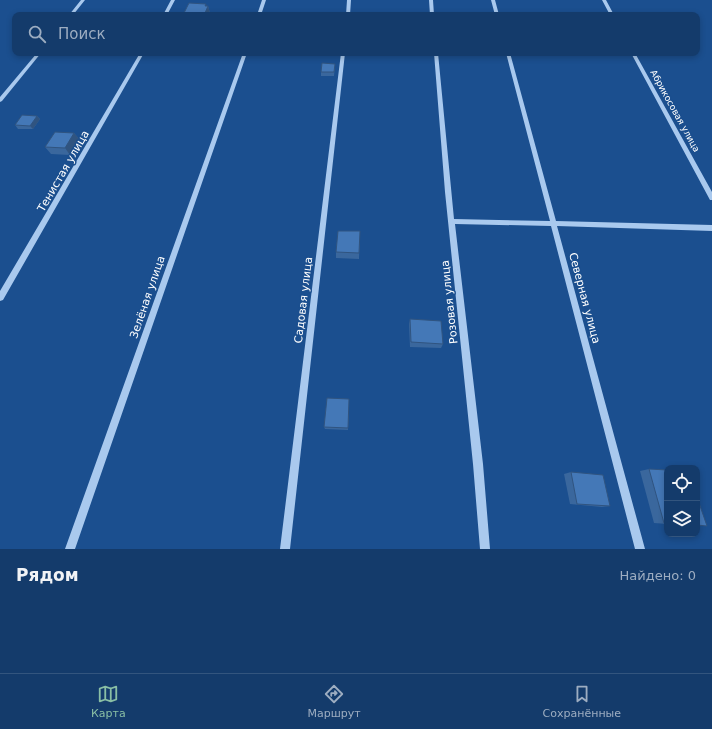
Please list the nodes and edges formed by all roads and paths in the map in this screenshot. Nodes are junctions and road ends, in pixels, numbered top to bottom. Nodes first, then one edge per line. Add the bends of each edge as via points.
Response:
1 (83, 0) edge
2 (173, 0) edge
3 (264, 0) edge
4 (350, 0) edge
5 (431, 0) edge
6 (493, 0) edge
7 (604, 0) edge
8 (73, 12) edge
9 (167, 12) edge
10 (260, 12) edge
11 (348, 12) edge
12 (432, 12) edge
13 (496, 12) edge
14 (610, 12) edge
15 (37, 56) edge
16 (140, 56) edge
17 (244, 56) edge
18 (343, 56) edge
19 (436, 56) edge
20 (509, 56) edge
21 (635, 56) edge
22 (0, 100) edge
23 (712, 198) edge
24 (451, 221) junction
25 (554, 225) junction
26 (712, 228) edge
27 (0, 298) edge
28 (70, 549) edge
29 (285, 549) edge
30 (485, 549) edge
31 (640, 549) edge

1 - 8 lane
2 - 9 lane
3 - 10 lane
4 - 11 lane
5 - 12 lane
6 - 13 lane
7 - 14 lane
15 - 22 lane
16 - 27 lane, Тенистая улица
17 - 28 lane, Зелёная улица
18 - 29 lane, Садовая улица
19 - 24 lane, Розовая улица
20 - 25 lane, Северная улица
21 - 23 lane, Абрикосовая улица
24 - 25 lane
24 - 30 lane, Розовая улица
25 - 26 lane
25 - 31 lane, Северная улица

